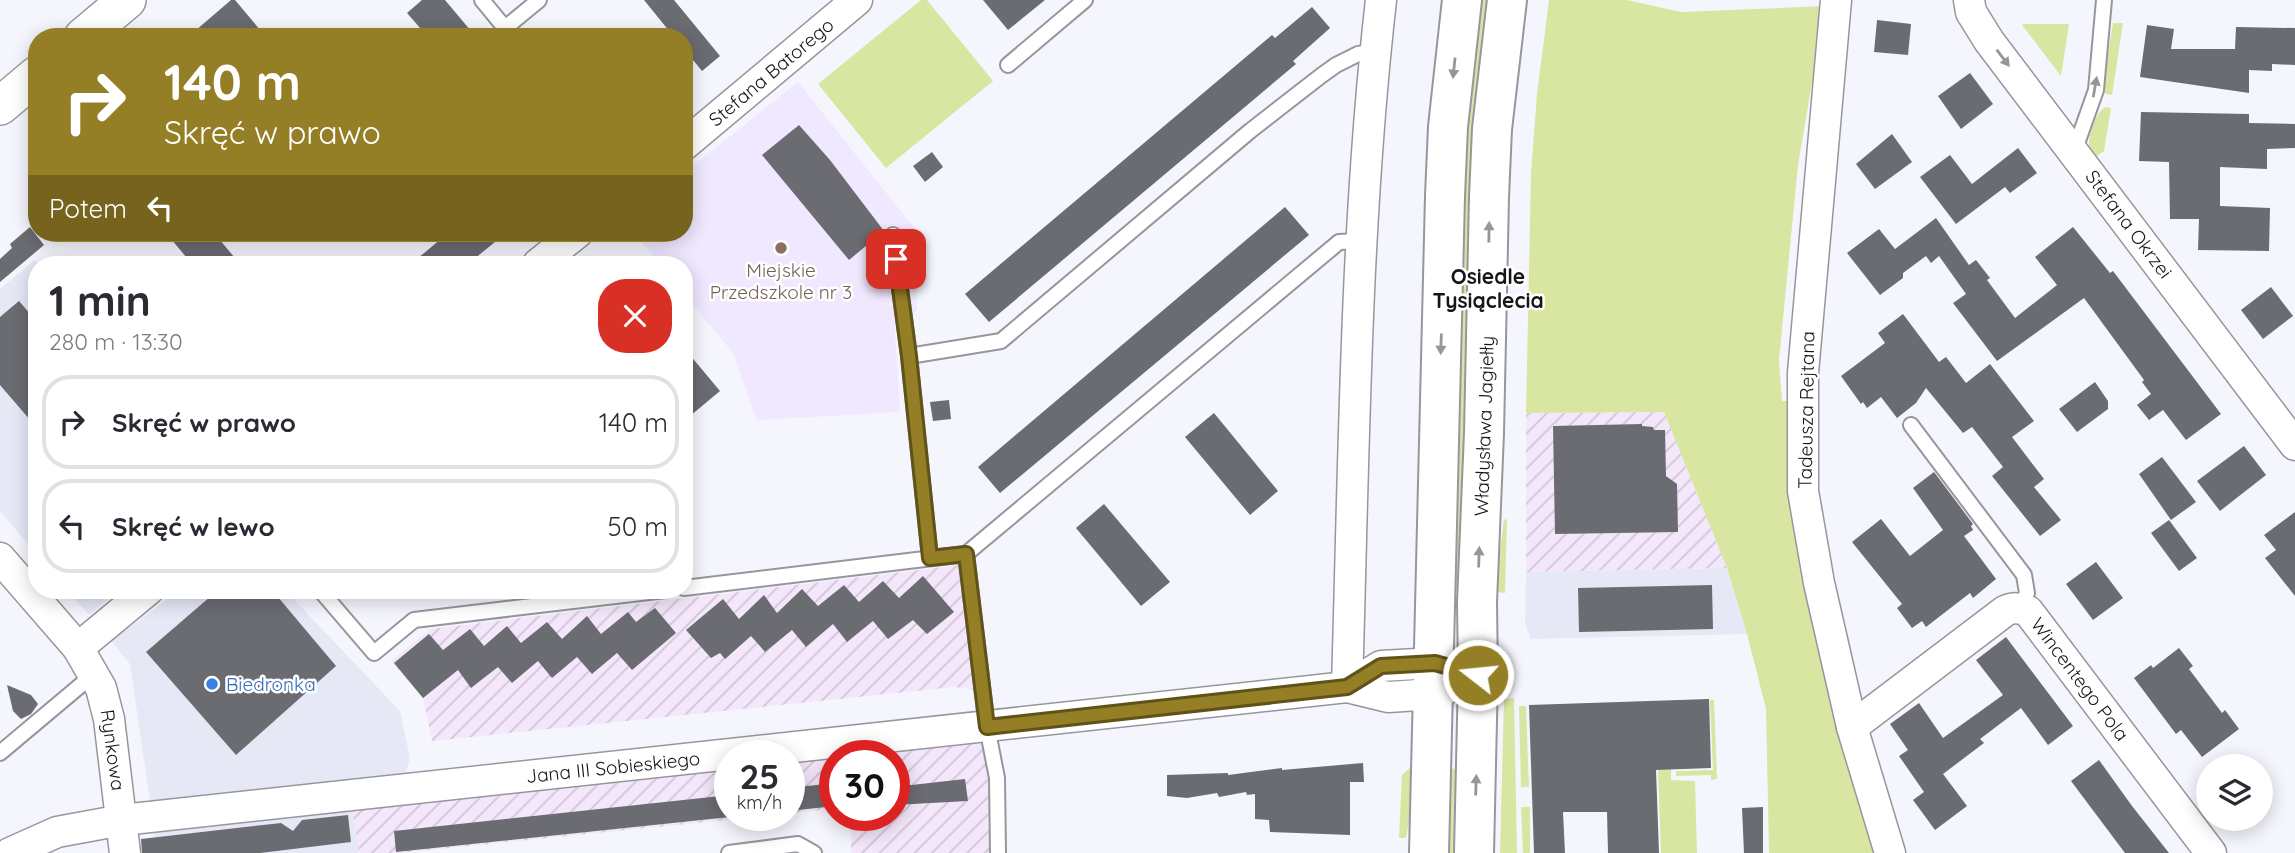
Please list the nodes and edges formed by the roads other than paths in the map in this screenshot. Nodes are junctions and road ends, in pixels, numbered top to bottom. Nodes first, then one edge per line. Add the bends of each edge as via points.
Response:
1 (127, 0) edge
2 (482, 0) edge
3 (539, 0) edge
4 (857, 0) edge
5 (1085, 0) edge
6 (1381, 0) edge
7 (1462, 0) edge
8 (1507, 0) edge
9 (1836, 0) edge
10 (1969, 0) edge
11 (2104, 0) edge
12 (94, 28) edge
13 (1376, 51) junction
14 (1008, 65) dead end
15 (28, 83) edge
16 (0, 106) edge
17 (693, 137) edge
18 (2074, 152) junction
19 (893, 235) dead end
20 (1361, 241) junction
21 (566, 242) edge
22 (548, 256) edge
23 (909, 356) junction
24 (1911, 425) dead end
25 (2295, 445) edge
26 (966, 554) junction
27 (0, 558) edge
28 (930, 558) junction
29 (693, 587) edge
30 (28, 590) edge
31 (36, 599) edge
32 (137, 599) edge
33 (328, 599) edge
34 (590, 599) edge
35 (2020, 608) junction
36 (78, 648) junction
37 (94, 674) junction
38 (1478, 675) junction
39 (1435, 678) junction
40 (1347, 687) junction
41 (987, 727) junction
42 (1852, 727) junction
43 (0, 753) edge
44 (122, 820) junction
45 (10, 853) edge
46 (125, 853) edge
47 (729, 853) edge
48 (814, 853) edge
49 (998, 853) edge
50 (1429, 853) edge
51 (1474, 853) edge
52 (1890, 853) edge
53 (2211, 853) edge

1 - 12 street
2 - 3 lane via 505,28
4 - 17 street, Stefana Batorego
5 - 14 lane
6 - 13 street
7 -> 39 main road via 1447,155
38 -> 8 main road, Władysława Jagiełły via 1489,197
9 - 42 street, Tadeusza Rejtana via 1802,373 1803,491
10 -> 18 street, Stefana Okrzei via 1989,41
18 -> 11 lane via 2096,90
13 - 20 street
13 - 23 lane via 1358,54 1322,75 1001,341
15 - 16 street
18 - 25 street, Stefana Okrzei
19 - 23 lane
20 - 26 lane via 1339,242
20 - 40 street
21 - 22 street
23 - 28 lane
24 - 35 lane via 2024,575 2027,593
26 - 28 lane
26 - 41 lane
27 - 30 street, Rynkowa
28 - 29 lane
31 - 36 street, Rynkowa
32 - 36 street
33 - 34 lane via 374,653 414,620
35 - 42 street, Wincentego Pola via 2005,611
35 - 53 street, Wincentego Pola via 2028,611
36 - 37 street, Rynkowa
37 - 43 lane
37 - 44 street, Rynkowa via 106,702
38 - 39 street, Jana III Sobieskiego
51 -> 38 main road, Władysława Jagiełły
39 - 40 street, Jana III Sobieskiego via 1381,666
39 - 50 main road
40 - 41 street, Jana III Sobieskiego
41 - 44 street, Jana III Sobieskiego
41 - 49 lane via 997,778
42 - 52 street, Tadeusza Rejtana
44 - 45 street, Jana III Sobieskiego via 57,832
44 - 46 street, Rynkowa
47 - 48 lane via 798,844

